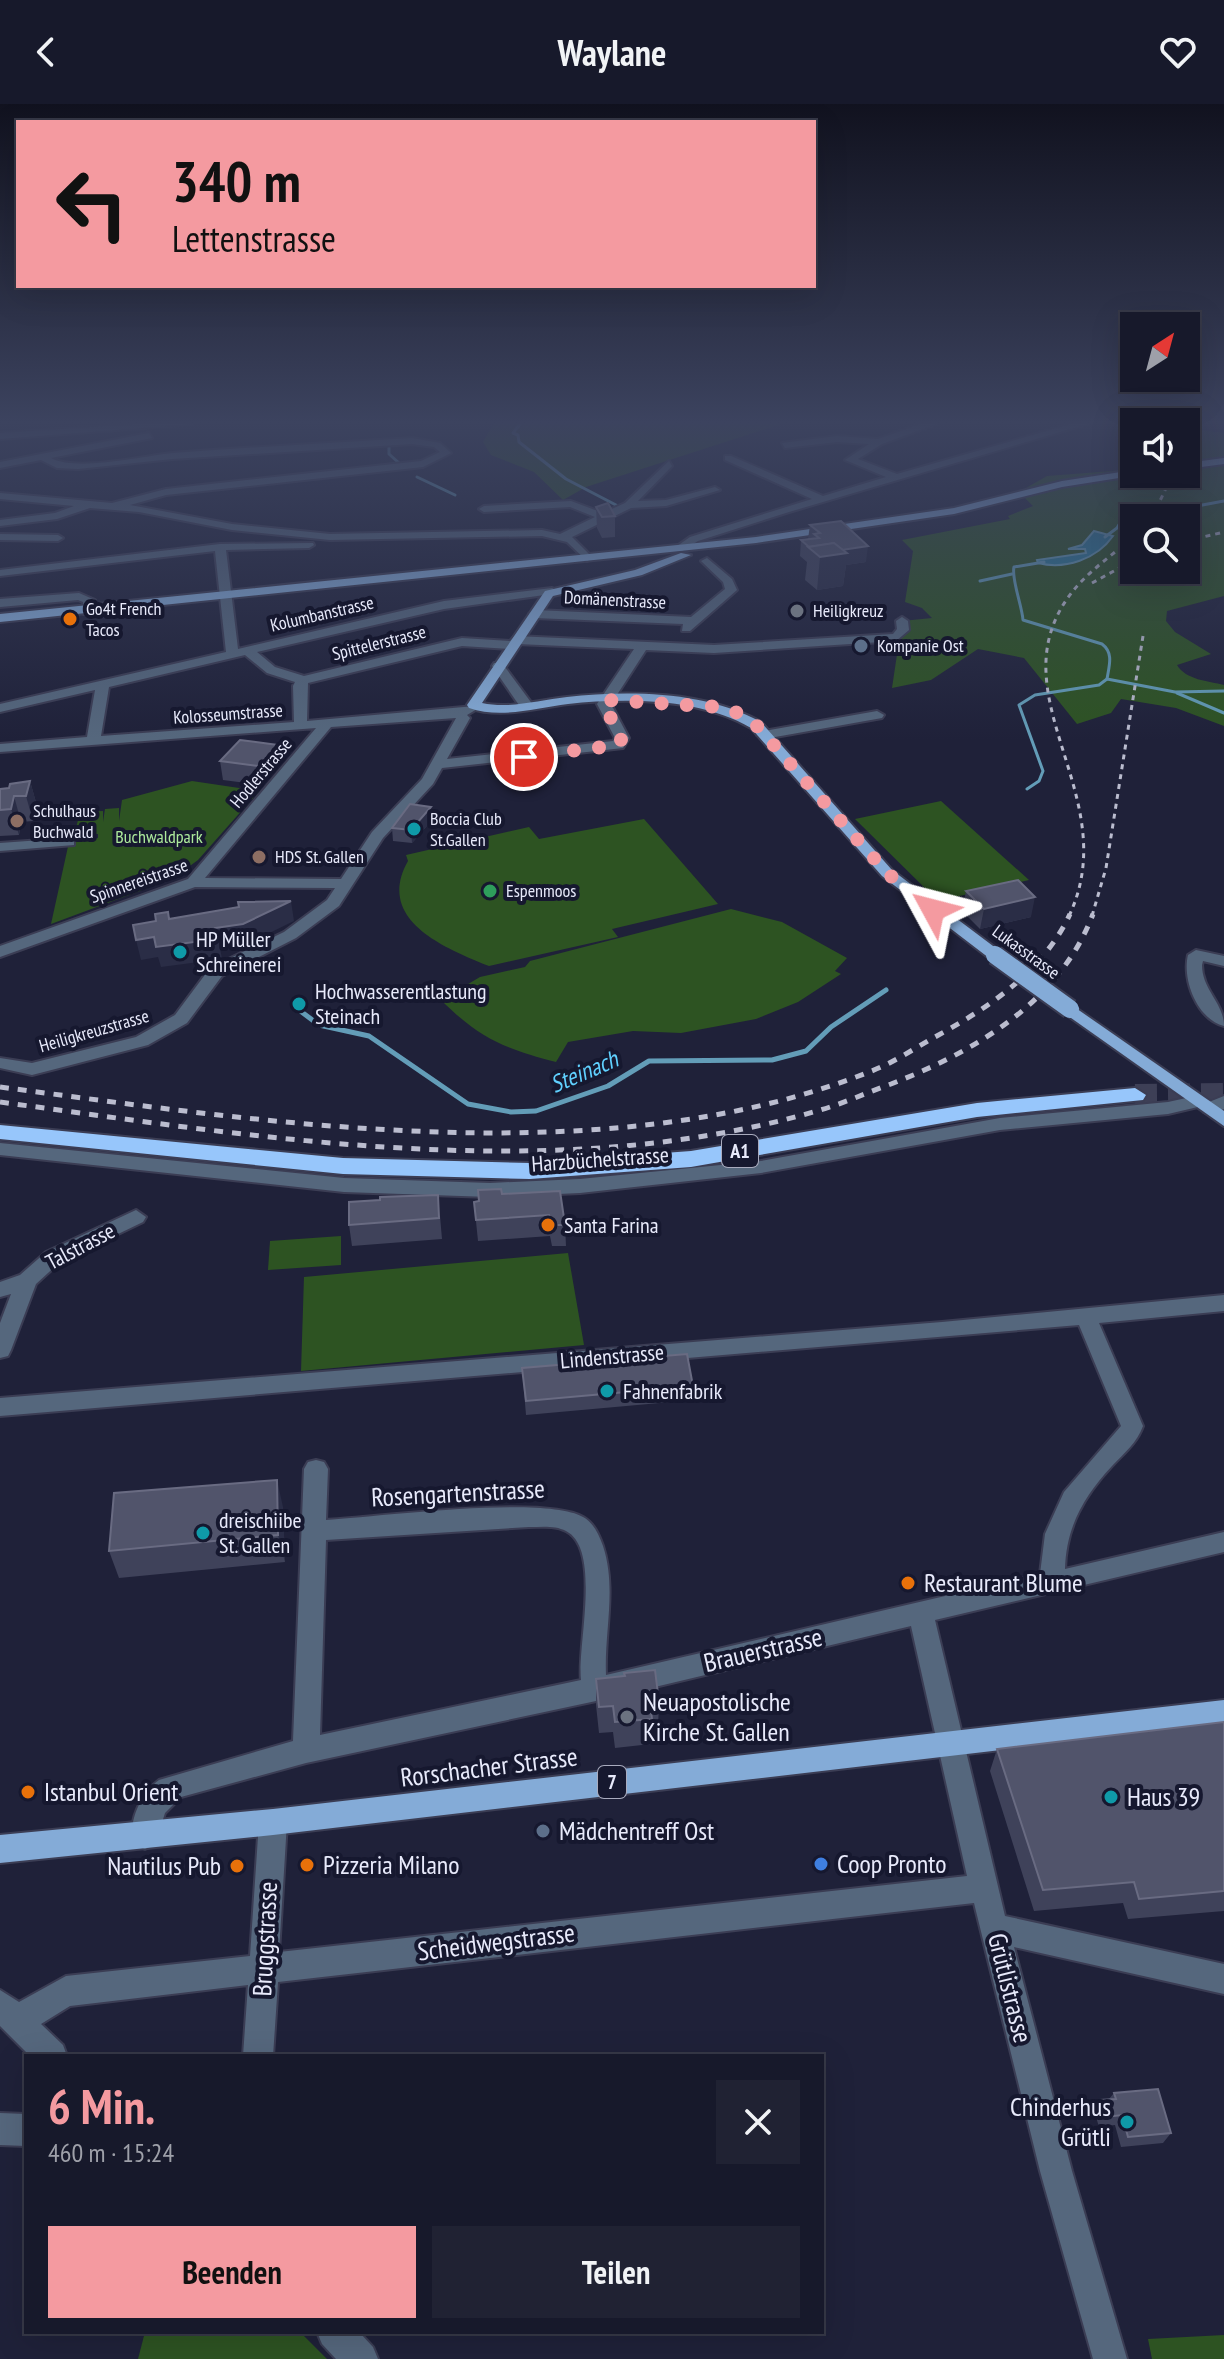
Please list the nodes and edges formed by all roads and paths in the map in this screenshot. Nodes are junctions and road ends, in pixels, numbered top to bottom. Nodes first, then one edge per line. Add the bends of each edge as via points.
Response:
1 (246, 529) edge
2 (579, 529) edge
3 (724, 529) edge
4 (827, 529) edge
5 (706, 535) junction
6 (0, 537) edge
7 (330, 537) junction
8 (563, 537) junction
9 (58, 538) dead end
10 (220, 547) junction
11 (693, 547) junction
12 (678, 549) junction
13 (623, 554) junction
14 (587, 558) junction
15 (707, 561) dead end
16 (659, 566) junction
17 (0, 573) edge
18 (552, 591) junction
19 (227, 596) junction
20 (0, 603) edge
21 (88, 611) junction
22 (535, 614) junction
23 (0, 619) edge
24 (694, 621) junction
25 (902, 621) dead end
26 (514, 642) junction
27 (663, 645) junction
28 (642, 646) junction
29 (247, 650) junction
30 (232, 653) junction
31 (498, 666) junction
32 (303, 680) junction
33 (103, 683) junction
34 (606, 700) junction
35 (526, 705) junction
36 (476, 707) junction
37 (0, 708) edge
38 (459, 713) junction
39 (877, 715) dead end
40 (326, 725) junction
41 (301, 727) junction
42 (764, 735) junction
43 (93, 741) junction
44 (0, 748) edge
45 (438, 764) junction
46 (69, 842) dead end
47 (0, 847) edge
48 (193, 882) junction
49 (344, 884) junction
50 (0, 952) edge
51 (1224, 961) edge
52 (1221, 1014) edge
53 (0, 1063) edge
54 (1135, 1095) tunnel mouth
55 (1214, 1108) edge
56 (0, 1132) edge
57 (0, 1149) edge
58 (136, 1217) dead end
59 (27, 1280) junction
60 (0, 1290) edge
61 (1224, 1303) edge
62 (1086, 1316) junction
63 (0, 1350) edge
64 (0, 1407) edge
65 (316, 1469) dead end
66 (314, 1531) junction
67 (1224, 1542) edge
68 (1052, 1581) junction
69 (921, 1614) junction
70 (596, 1689) junction
71 (1224, 1712) edge
72 (950, 1743) junction
73 (306, 1750) junction
74 (273, 1822) junction
75 (145, 1835) junction
76 (0, 1849) edge
77 (984, 1888) junction
78 (995, 1928) junction
79 (262, 1969) junction
80 (1224, 1979) edge
81 (9, 2015) edge
82 (50, 2054) edge
83 (258, 2054) edge
84 (0, 2129) edge
85 (24, 2130) edge
86 (336, 2334) edge
87 (361, 2359) edge
88 (1110, 2359) edge

1 - 7 street
2 - 8 street
3 - 5 street
4 - 11 main road
5 - 11 street
5 - 12 street
6 - 9 street
7 - 8 street via 521,532
7 - 10 street via 294,547
8 - 14 street
10 - 17 street
10 - 19 street
11 - 12 main road
11 - 16 main road, Kolumbanstrasse
12 - 13 main road
12 - 16 main road
13 - 14 main road
13 - 16 main road
14 - 19 main road
15 - 24 street via 731,590
16 - 18 main road, Kolumbanstrasse
18 - 22 main road
18 - 29 street, Kolumbanstrasse via 444,605
19 - 21 main road
19 - 30 street
20 - 21 street via 79,596 89,600
21 - 23 main road
22 - 24 street, Domänenstrasse
22 - 26 main road
24 - 27 street
25 - 27 street, Spittelerstrasse via 903,630 896,637 737,649
26 - 28 street, Spittelerstrasse
26 - 31 main road
26 - 32 street, Spittelerstrasse via 462,642
27 - 28 street, Spittelerstrasse
28 - 34 street
29 - 30 street, Kolumbanstrasse
29 - 32 street via 271,670
30 - 33 street, Kolumbanstrasse
31 - 35 street
31 - 36 main road via 474,701
32 - 41 street
33 - 37 street, Kolumbanstrasse
33 - 43 street
34 - 35 main road, Lukasstrasse
34 - 42 main road, Lukasstrasse via 727,709 749,719
34 - 45 street via 604,706 622,738 614,746
35 - 36 main road, Lukasstrasse
36 - 38 street
38 - 40 street, Kolosseumstrasse
38 - 45 street, Heiligkreuzstrasse via 463,718
39 - 42 street
40 - 41 street, Kolosseumstrasse
40 - 48 street, Hodlerstrasse
41 - 43 street, Kolosseumstrasse
42 - 55 main road, Lukasstrasse, bridge via 887,873
43 - 44 street, Kolosseumstrasse
45 - 49 street, Heiligkreuzstrasse via 424,787 371,843
46 - 47 street
48 - 49 street, Spinnereistrasse
48 - 50 street, Spinnereistrasse
49 - 53 street, Heiligkreuzstrasse via 326,910 290,935 216,972 181,1019 155,1036 32,1069
51 - 52 street via 1196,955 1193,965 1199,991
54 - 56 highway, A1 via 977,1110 691,1159 530,1171 343,1166
55 - 57 street, Harzbüchelstrasse via 1000,1124 692,1176 550,1188 344,1185
58 - 59 street, Talstrasse via 53,1257
59 - 60 street, Talstrasse
59 - 63 street, Talstrasse
61 - 62 street, Lindenstrasse
62 - 64 street, Lindenstrasse
62 - 68 street via 1132,1426 1079,1485 1060,1517 1051,1555
65 - 66 street
66 - 70 street, Rosengartenstrasse via 522,1517 547,1517 582,1529 592,1551 598,1617 592,1676
66 - 73 street
67 - 68 street, Brauerstrasse
68 - 69 street, Brauerstrasse
69 - 70 street, Brauerstrasse
69 - 72 street, Grütlistrasse
70 - 73 street, Brauerstrasse
71 - 72 main road, Rorschacher Strasse / 7
72 - 74 main road, Rorschacher Strasse / 7
72 - 77 street, Grütlistrasse
73 - 75 street, Brauerstrasse via 163,1790 152,1806
74 - 75 main road, Rorschacher Strasse / 7
74 - 79 street, Bruggstrasse
75 - 76 main road, Rorschacher Strasse / 7
77 - 78 street, Grütlistrasse
77 - 79 street, Scheidwegstrasse
78 - 80 street
78 - 88 street, Grütlistrasse
79 - 81 street, Scheidwegstrasse via 66,1991 34,2009
79 - 83 street, Bruggstrasse
81 - 82 street
84 - 85 street
86 - 87 street

